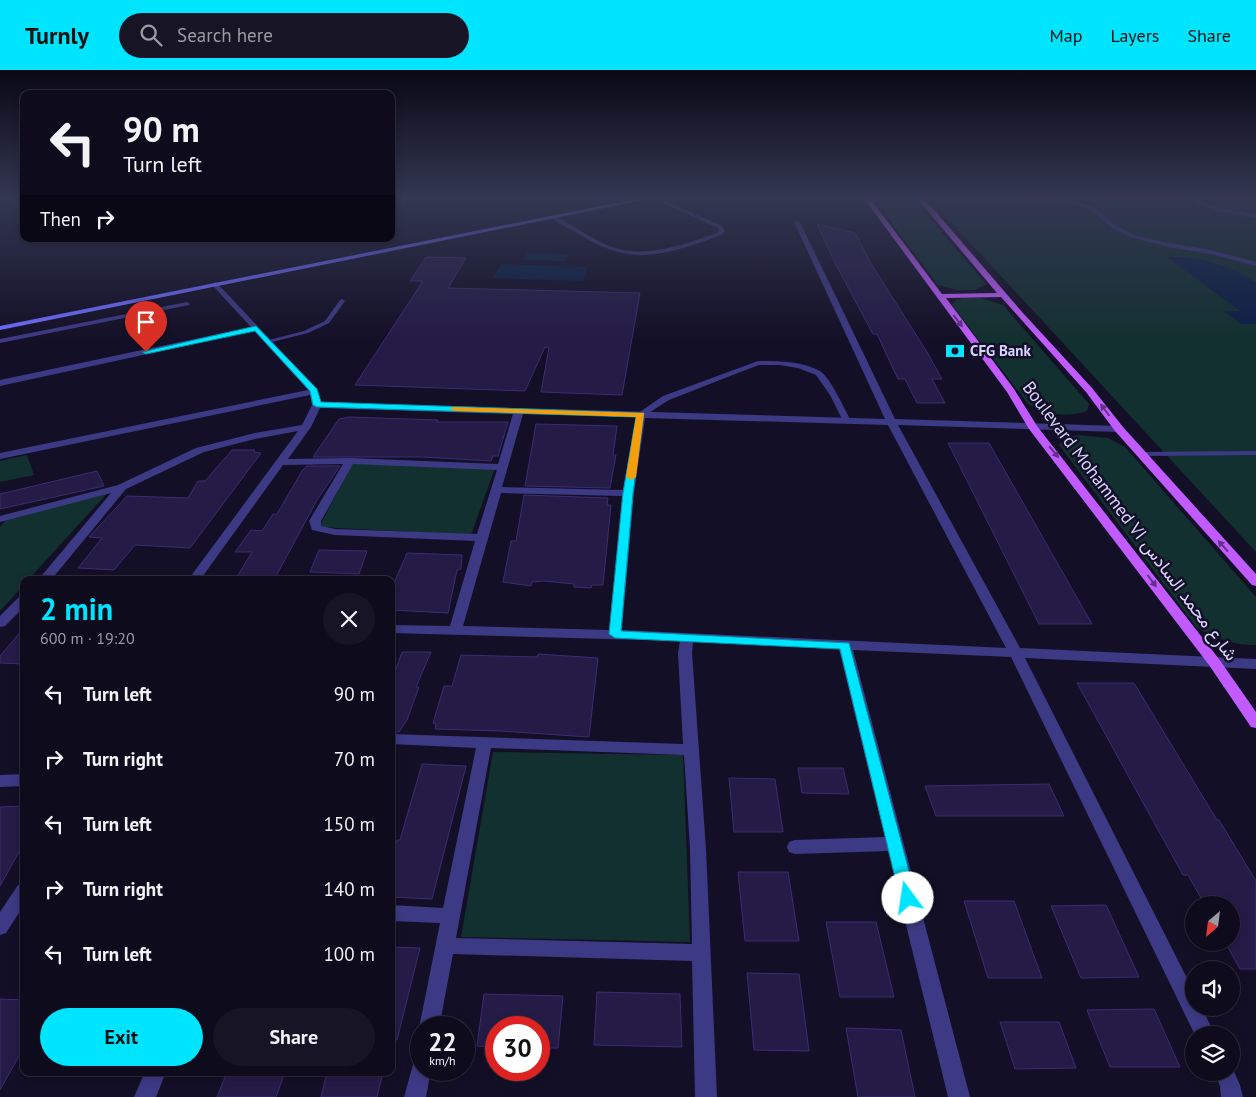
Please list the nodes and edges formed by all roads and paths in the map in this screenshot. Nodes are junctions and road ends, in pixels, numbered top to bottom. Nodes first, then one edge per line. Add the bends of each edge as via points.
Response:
1 (416, 245) edge
2 (605, 245) edge
3 (683, 245) edge
4 (807, 245) edge
5 (901, 245) edge
6 (960, 245) edge
7 (1175, 245) edge
8 (1256, 264) edge
9 (216, 284) junction
10 (1003, 295) junction
11 (939, 296) junction
12 (142, 300) junction
13 (342, 300) dead end
14 (187, 304) dead end
15 (152, 311) junction
16 (2, 327) edge
17 (256, 328) junction
18 (13, 339) junction
19 (268, 341) junction
20 (0, 342) edge
21 (0, 383) edge
22 (314, 391) junction
23 (317, 405) junction
24 (519, 411) junction
25 (641, 414) junction
26 (847, 421) junction
27 (891, 422) junction
28 (306, 427) junction
29 (1033, 427) junction
30 (1118, 429) junction
31 (1256, 453) edge
32 (1141, 454) junction
33 (0, 456) edge
34 (350, 461) junction
35 (279, 462) junction
36 (503, 466) junction
37 (122, 487) junction
38 (496, 490) junction
39 (628, 493) junction
40 (2, 522) edge
41 (481, 538) junction
42 (47, 576) edge
43 (197, 576) edge
44 (1256, 582) edge
45 (20, 604) edge
46 (0, 623) edge
47 (395, 629) edge
48 (455, 632) junction
49 (615, 634) junction
50 (687, 638) junction
51 (845, 646) junction
52 (1015, 652) junction
53 (1214, 662) junction
54 (1256, 664) edge
55 (1256, 723) edge
56 (395, 739) edge
57 (484, 743) junction
58 (690, 750) junction
59 (20, 780) edge
60 (0, 781) edge
61 (894, 844) junction
62 (795, 847) dead end
63 (20, 896) edge
64 (395, 913) edge
65 (451, 916) junction
66 (0, 927) edge
67 (445, 946) junction
68 (702, 953) junction
69 (431, 1016) edge
70 (1201, 1026) edge
71 (154, 1076) edge
72 (419, 1081) edge
73 (1228, 1081) edge
74 (145, 1097) edge
75 (416, 1097) edge
76 (706, 1097) edge
77 (959, 1097) edge
78 (1232, 1097) edge

1 - 9 main road
2 - 3 lane via 630,252
4 - 27 street
5 - 11 main road, Boulevard Mohammed VI شارع محمد السادس
6 - 10 main road
7 - 8 street
9 - 12 main road
9 - 17 street
10 - 11 main road
30 -> 10 main road via 1090,390
11 -> 29 main road, Boulevard Mohammed VI شارع محمد السادس via 1011,390
12 - 15 lane
12 - 16 main road
13 - 19 lane via 326,322 306,332
14 - 15 lane
15 - 18 lane
16 - 18 lane
17 - 19 street
17 - 21 street
18 - 20 lane
19 - 22 street
22 - 23 street
22 - 33 street
23 - 24 street
23 - 28 street
24 - 25 street
24 - 36 street
25 - 26 street
25 - 26 lane via 666,398 740,368 758,363 779,363 819,373
25 - 39 street
26 - 27 street
27 - 29 street
27 - 52 street
28 - 35 street
28 - 37 street via 200,450
29 - 30 street
29 -> 53 main road, Boulevard Mohammed VI شارع محمد السادس
30 - 32 main road
31 - 32 lane
44 -> 32 main road
34 - 35 street
34 - 36 street
34 - 41 street via 315,521 316,528 348,533
35 - 43 street
36 - 38 street
37 - 40 street
37 - 42 street
38 - 39 street
38 - 41 street
39 - 49 street
41 - 48 street
45 - 46 street
47 - 48 street
48 - 49 street
49 - 50 street
50 - 51 street
50 - 58 street
51 - 52 street
51 - 61 street
52 - 53 street
52 - 70 street
53 - 54 street
53 - 55 main road, Boulevard Mohammed VI شارع محمد السادس
56 - 57 street
57 - 58 street
57 - 65 street
58 - 68 street
59 - 60 street
61 - 62 street
61 - 77 street
63 - 66 street
64 - 65 street
65 - 67 street
67 - 68 street
67 - 69 street
68 - 76 street
71 - 74 street
72 - 75 street
73 - 78 street

